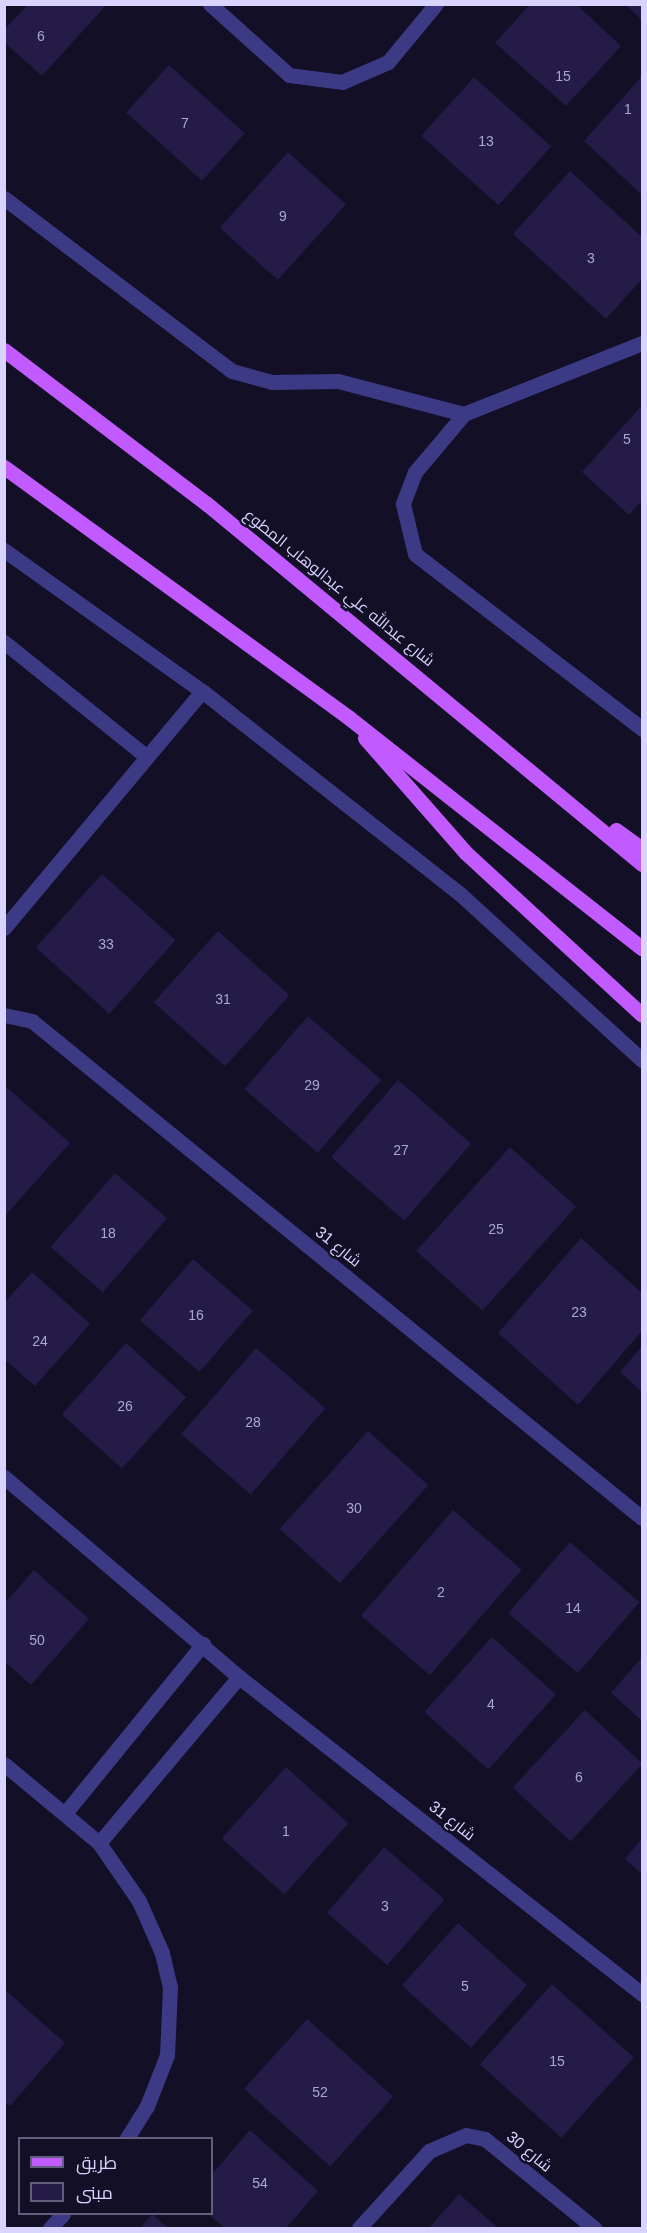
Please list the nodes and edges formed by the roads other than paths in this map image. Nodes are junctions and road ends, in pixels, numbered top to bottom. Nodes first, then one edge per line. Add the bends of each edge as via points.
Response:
1 (210, 4) edge
2 (436, 4) edge
3 (4, 198) edge
4 (642, 343) edge
5 (4, 350) edge
6 (464, 414) junction
7 (4, 467) edge
8 (4, 550) edge
9 (4, 642) edge
10 (202, 691) junction
11 (348, 717) junction
12 (642, 729) edge
13 (146, 756) junction
14 (536, 772) junction
15 (642, 849) edge
16 (642, 864) edge
17 (4, 928) edge
18 (642, 948) edge
19 (4, 1015) edge
20 (642, 1015) edge
21 (642, 1060) edge
22 (4, 1477) edge
23 (642, 1518) edge
24 (203, 1644) junction
25 (239, 1677) junction
26 (4, 1764) edge
27 (66, 1812) junction
28 (99, 1843) junction
29 (642, 1994) edge
30 (127, 2137) edge
31 (62, 2215) edge
32 (50, 2229) edge
33 (359, 2229) edge
34 (594, 2229) edge

1 - 2 street via 289,75 342,82 388,62
3 - 6 street via 232,371 272,382 338,381
4 - 6 street
5 - 14 main road, شارع عبدالله علي عبدالوهاب المطوع via 207,504
6 - 12 street via 415,472 403,504 415,554
7 - 11 main road
8 - 10 street
9 - 13 street
10 - 13 street
10 - 21 street via 459,893
11 - 18 main road
11 - 20 main road via 458,845
13 - 17 street
14 - 15 main road
14 - 16 main road, شارع عبدالله علي عبدالوهاب المطوع
19 - 23 street, شارع 31 via 32,1021
22 - 24 street, شارع 31
24 - 25 street, شارع 31
24 - 27 street
25 - 28 street
25 - 29 street, شارع 31
26 - 27 street
27 - 28 street
28 - 30 street via 140,1901 162,1953 170,1988 167,2055 147,2106
31 - 32 street
33 - 34 street, شارع 30 via 429,2151 466,2135 485,2139

